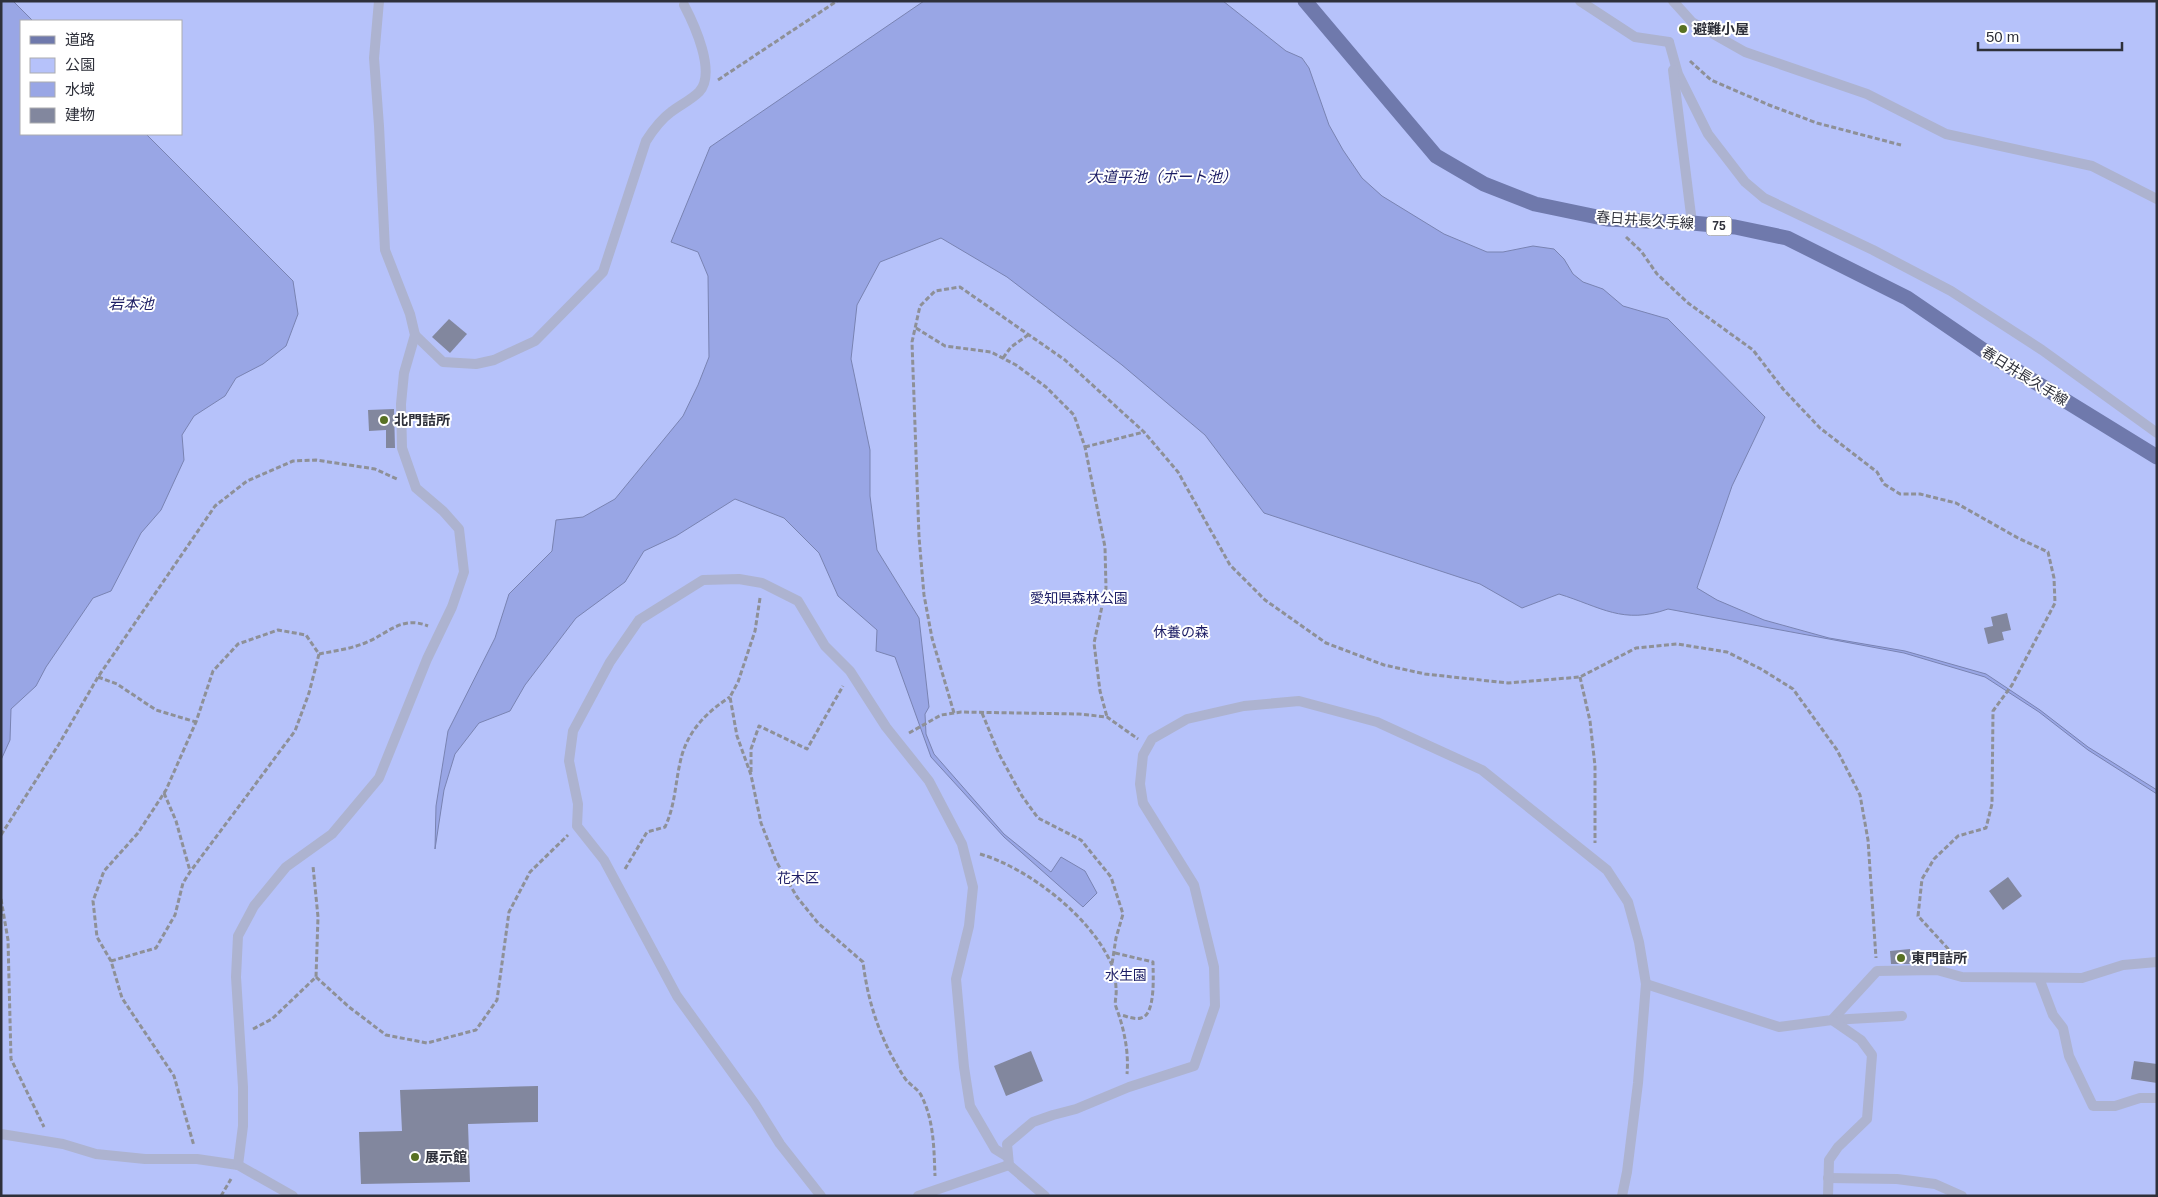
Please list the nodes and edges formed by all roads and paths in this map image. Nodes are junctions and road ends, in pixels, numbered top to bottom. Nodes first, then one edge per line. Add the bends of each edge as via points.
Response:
1 (379, 1) edge
2 (837, 1) edge
3 (1305, 1) edge
4 (1580, 1) edge
5 (1672, 1) edge
6 (684, 5) dead end
7 (1669, 42) junction
8 (699, 92) junction
9 (1901, 145) dead end
10 (2157, 199) edge
11 (1692, 223) junction
12 (1641, 251) dead end
13 (915, 328) junction
14 (415, 334) junction
15 (1028, 335) junction
16 (1003, 358) junction
17 (1144, 432) junction
18 (2157, 433) edge
19 (1085, 448) junction
20 (2157, 457) edge
21 (416, 488) junction
22 (762, 583) junction
23 (441, 631) junction
24 (319, 654) junction
25 (850, 671) junction
26 (1580, 677) junction
27 (98, 678) junction
28 (730, 697) junction
29 (954, 713) junction
30 (982, 713) junction
31 (1107, 717) junction
32 (196, 722) junction
33 (896, 740) junction
34 (1147, 748) junction
35 (751, 775) junction
36 (164, 793) junction
37 (577, 826) junction
38 (1, 835) edge
39 (312, 848) junction
40 (976, 853) dead end
41 (1599, 864) junction
42 (190, 872) junction
43 (617, 883) junction
44 (1, 898) edge
45 (1115, 953) junction
46 (1952, 953) dead end
47 (112, 961) junction
48 (2157, 962) edge
49 (1112, 964) junction
50 (1877, 971) junction
51 (316, 977) junction
52 (2039, 978) junction
53 (1646, 984) junction
54 (1120, 1015) junction
55 (1902, 1016) dead end
56 (1832, 1020) junction
57 (240, 1036) junction
58 (1121, 1091) junction
59 (2157, 1098) edge
60 (1, 1134) edge
61 (62, 1144) junction
62 (197, 1159) junction
63 (1008, 1161) junction
64 (238, 1165) junction
65 (1828, 1178) junction
66 (936, 1189) junction
67 (222, 1196) edge
68 (293, 1196) edge
69 (821, 1196) edge
70 (918, 1196) edge
71 (1045, 1196) edge
72 (1622, 1196) edge
73 (1828, 1196) edge
74 (1962, 1196) edge

1 - 14 lane via 374,58 385,250
2 - 8 path
3 - 11 main road, 春日井長久手線 / 75 via 1436,156 1484,184 1535,204 1607,219
4 - 7 lane via 1635,37
5 - 10 lane via 1692,22 1745,52 1867,94 1946,134 2092,166
6 - 8 lane via 704,57 705,84
7 - 9 path via 1711,80 1817,123
7 - 11 lane
7 - 18 lane via 1678,74 1708,134 1745,182 1764,198 1951,292 2042,350
8 - 14 lane via 670,113 646,141 603,272 535,341 494,360 476,364 443,362
11 - 20 main road, 春日井長久手線 / 75 via 1735,227 1787,238 1836,262 1907,298 1982,350
12 - 46 path via 1657,274 1688,303 1753,350 1782,389 1820,428 1877,472 1884,484 1900,494 1920,494 1956,503 2048,552 2054,578 2054,604 2012,684 1993,711 1992,804 1986,828 1958,836 1934,859 1922,879 1918,916
13 - 15 path via 920,306 935,291 960,287
13 - 16 path via 945,346 991,352
13 - 29 path via 912,382 924,595 932,638
14 - 21 lane via 404,373 401,404 402,448
15 - 16 path via 1011,347
15 - 17 path via 1065,360
16 - 19 path via 1046,387 1074,415
17 - 19 path
17 - 26 path via 1178,472 1230,564 1265,600 1326,643 1384,665 1425,674 1508,683
19 - 31 path via 1105,547 1106,588 1094,643
21 - 23 lane via 459,529 464,572
21 - 27 path via 375,469 316,460 293,462 247,481 215,506
22 - 25 lane via 798,601 825,646
22 - 28 path via 755,631
22 - 37 lane via 739,579 703,580 639,620 610,662 573,731 569,761 578,804
23 - 24 path via 415,620 365,643
23 - 39 lane via 379,778 332,834
24 - 32 path via 306,635 278,630 238,644 213,671
24 - 42 path via 295,731
25 - 33 lane
25 - 35 path via 838,699 807,749 759,726 751,749
26 - 41 path via 1590,721 1595,766 1594,808
26 - 50 path via 1636,648 1677,644 1727,652 1761,668 1793,689 1837,750 1860,795 1868,840
27 - 32 path via 117,684 156,710
27 - 38 path
28 - 35 path via 737,736
28 - 43 path via 699,722 686,742 672,812 665,827 647,832
29 - 30 path
29 - 33 path via 941,715
30 - 31 path
30 - 45 path via 999,754 1038,818 1081,840 1111,877 1124,914
31 - 34 path
32 - 36 path
33 - 63 lane via 929,782 962,844 973,887 969,926 956,979 964,1067 970,1106 996,1149
34 - 41 lane via 1152,739 1186,719 1244,706 1299,701 1377,722 1482,770
34 - 58 lane via 1143,755 1140,784 1143,803 1194,886 1214,966 1215,1006 1194,1066
35 - 66 path via 761,823 776,861 797,897 818,923 863,962 867,994 880,1031 905,1080 922,1095 934,1152
36 - 42 path via 176,821
36 - 47 path via 138,834 104,871 93,901 97,937
37 - 43 lane via 604,860
37 - 51 path via 530,872 509,912 497,1000 476,1030 427,1043 386,1035
39 - 51 path via 318,917
39 - 57 lane via 286,867 254,906 238,936 236,977
40 - 49 path via 1016,868 1058,897 1093,935
41 - 53 lane via 1607,870 1628,902
42 - 47 path via 183,883 175,915 156,948
43 - 69 lane via 677,996 780,1144
44 - 61 path via 8,940 11,1059 44,1127
45 - 49 path
45 - 54 path via 1153,962 1152,1004 1144,1017
47 - 62 path via 122,998 174,1076
48 - 52 lane via 2123,965 2082,978
49 - 54 path via 1115,1006
50 - 52 lane via 1937,970 1962,977
50 - 56 lane
51 - 57 path via 272,1019
52 - 59 lane via 2063,1028 2069,1056 2093,1106 2116,1106 2140,1098
53 - 56 lane via 1779,1026
53 - 72 lane via 1638,1083
54 - 58 path via 1128,1073
55 - 56 lane
56 - 65 lane via 1860,1040 1872,1055 1867,1119 1829,1160
57 - 64 lane via 243,1126
58 - 63 lane via 1076,1110 1033,1122 1007,1144
60 - 61 lane
61 - 62 lane via 96,1154 145,1159
62 - 64 lane
63 - 66 lane
63 - 71 lane
64 - 67 path
64 - 68 lane
65 - 73 lane
65 - 74 lane via 1897,1179 1935,1184
66 - 70 lane

